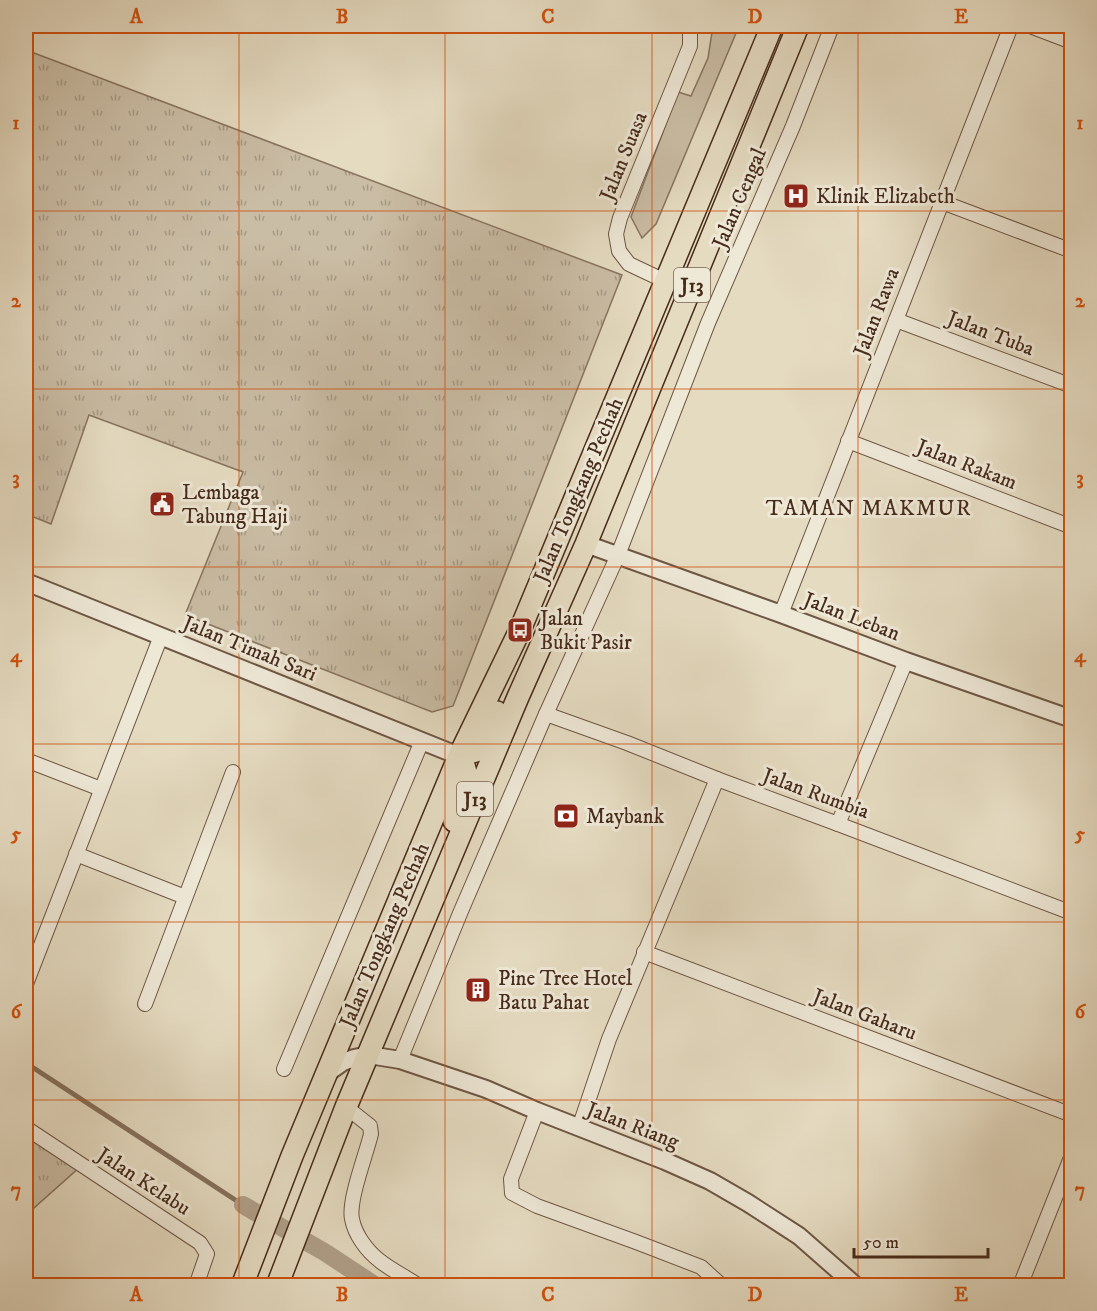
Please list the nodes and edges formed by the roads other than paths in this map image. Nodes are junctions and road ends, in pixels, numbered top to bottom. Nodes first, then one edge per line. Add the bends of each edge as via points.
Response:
1 (690, 26) edge
2 (798, 26) edge
3 (832, 26) edge
4 (1011, 26) edge
5 (1030, 26) edge
6 (767, 32) edge
7 (1071, 42) edge
8 (942, 202) junction
9 (1071, 251) edge
10 (665, 281) junction
11 (896, 320) junction
12 (1071, 386) edge
13 (848, 441) junction
14 (1071, 527) edge
15 (586, 544) junction
16 (618, 555) junction
17 (26, 582) edge
18 (781, 614) junction
19 (161, 636) junction
20 (516, 638) junction
21 (906, 661) junction
22 (518, 698) junction
23 (546, 714) junction
24 (1071, 718) edge
25 (422, 741) junction
26 (459, 756) junction
27 (26, 760) edge
28 (233, 772) dead end
29 (717, 779) junction
30 (101, 789) junction
31 (838, 824) junction
32 (456, 844) junction
33 (76, 854) junction
34 (185, 897) junction
35 (1071, 913) edge
36 (644, 952) junction
37 (26, 984) edge
38 (144, 1004) dead end
39 (369, 1055) junction
40 (400, 1060) junction
41 (284, 1070) dead end
42 (326, 1074) junction
43 (346, 1107) junction
44 (537, 1111) junction
45 (1071, 1115) edge
46 (26, 1128) edge
47 (579, 1128) junction
48 (1071, 1155) edge
49 (245, 1280) edge
50 (196, 1286) edge
51 (277, 1286) edge
52 (419, 1286) edge
53 (722, 1286) edge
54 (856, 1286) edge
55 (1020, 1286) edge

1 - 10 street, Jalan Suasa via 690,46 616,234 619,251 629,264
2 - 15 main road, Jalan Tongkang Pechah / J13
3 - 16 street, Jalan Cengal via 708,323
4 - 8 street, Jalan Rawa
5 - 7 street
6 - 10 main road, Jalan Tongkang Pechah / J13
8 - 9 street
8 - 11 street, Jalan Rawa
10 - 20 main road, Jalan Tongkang Pechah / J13
11 - 12 street, Jalan Tuba
11 - 13 street, Jalan Rawa
13 - 14 street, Jalan Rakam
13 - 18 street, Jalan Rawa
15 - 16 street, Jalan Leban
15 - 20 main road via 575,544 566,551 535,626
15 - 22 main road, Jalan Tongkang Pechah / J13
16 - 18 street, Jalan Leban
16 - 23 street, Jalan Cengal
17 - 19 street, Jalan Timah Sari
18 - 21 street, Jalan Leban
19 - 25 street, Jalan Timah Sari
19 - 30 street
20 - 26 main road, Jalan Tongkang Pechah / J13
21 - 24 street, Jalan Leban
21 - 31 street
22 - 26 main road via 496,713 476,751
22 - 32 main road, Jalan Tongkang Pechah / J13
23 - 29 street, Jalan Rumbia
23 - 40 street, Jalan Cengal
25 - 26 street, Jalan Timah Sari
25 - 41 street
26 - 32 main road via 466,781 455,813
26 - 42 main road, Jalan Tongkang Pechah / J13
27 - 30 street
28 - 34 street
29 - 31 street, Jalan Rumbia
29 - 36 street
30 - 33 street
31 - 35 street, Jalan Rumbia
32 - 39 main road, Jalan Tongkang Pechah / J13
33 - 34 street
33 - 37 street
34 - 38 street
36 - 45 street, Jalan Gaharu
36 - 47 street
39 - 40 street, Jalan Riang
39 - 42 street via 348,1060
39 - 43 main road, Jalan Tongkang Pechah / J13
40 - 44 street, Jalan Riang
42 - 49 main road, Jalan Tongkang Pechah / J13
43 - 51 main road, Jalan Tongkang Pechah / J13
43 - 52 street via 370,1126 371,1134 352,1204 351,1218 356,1231 379,1261
44 - 47 street, Jalan Riang
44 - 53 street via 511,1179 512,1193 701,1268
46 - 50 street, Jalan Kelabu via 200,1243 207,1254
47 - 54 street, Jalan Riang via 710,1180 799,1236
48 - 55 street

